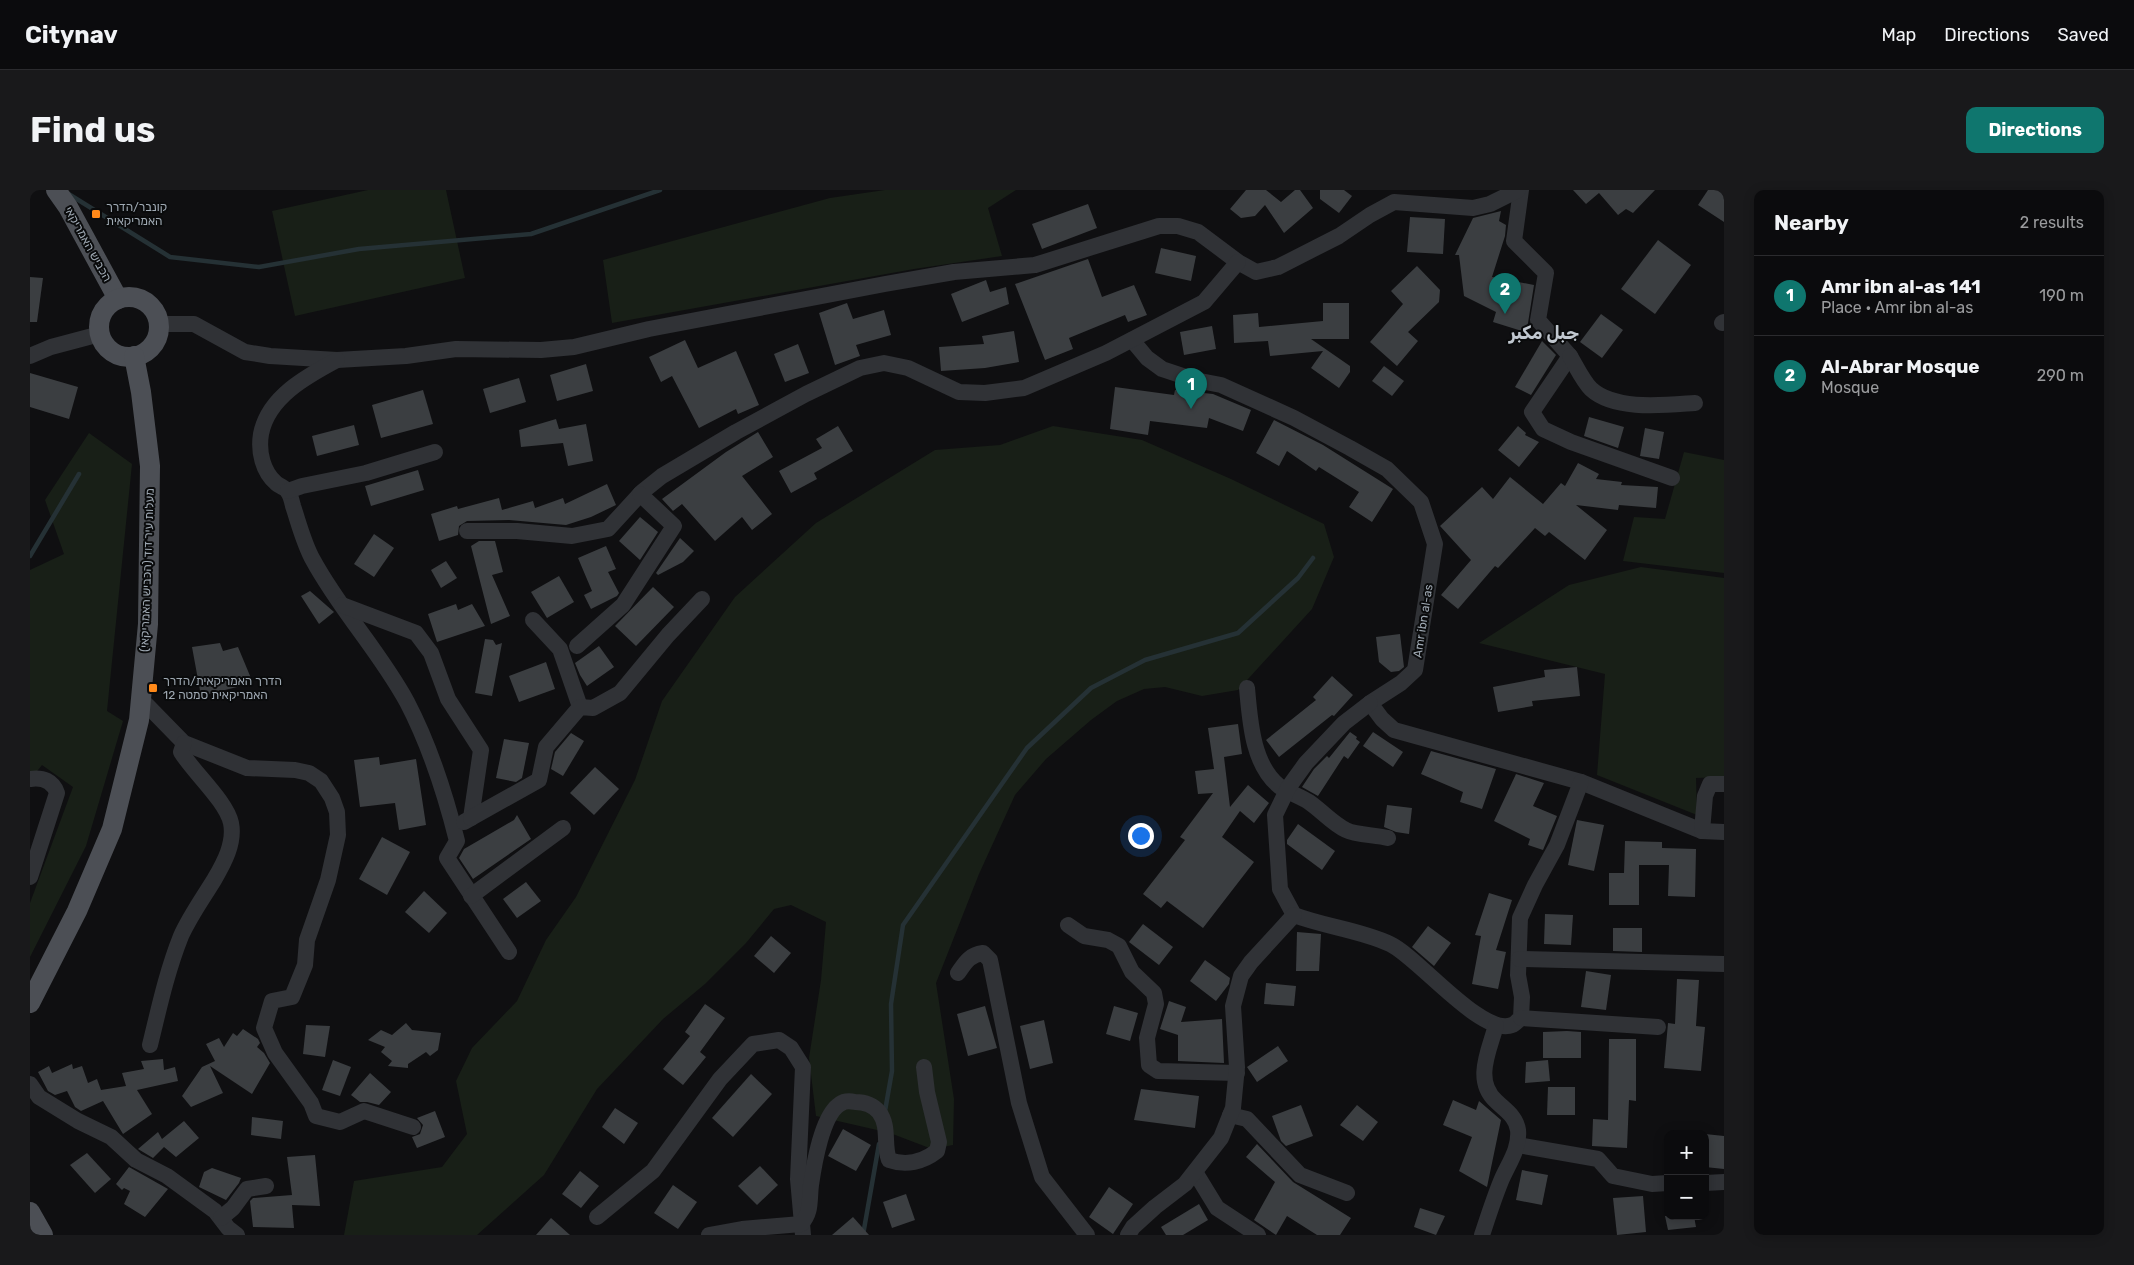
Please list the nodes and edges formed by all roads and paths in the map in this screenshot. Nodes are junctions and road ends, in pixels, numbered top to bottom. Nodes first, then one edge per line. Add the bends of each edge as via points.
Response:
1 (56, 190) edge
2 (1520, 190) edge
3 (1398, 196) edge
4 (1238, 262) junction
5 (118, 299) junction
6 (159, 324) junction
7 (100, 334) junction
8 (1132, 340) junction
9 (30, 356) edge
10 (134, 356) junction
11 (1570, 356) junction
12 (337, 360) junction
13 (1695, 403) dead end
14 (435, 452) dead end
15 (1672, 478) dead end
16 (288, 491) junction
17 (640, 494) junction
18 (467, 531) dead end
19 (702, 599) dead end
20 (342, 606) junction
21 (533, 620) dead end
22 (577, 646) dead end
23 (1247, 688) dead end
24 (141, 699) junction
25 (1370, 702) junction
26 (580, 707) junction
27 (184, 743) junction
28 (30, 779) edge
29 (1581, 782) junction
30 (1724, 784) edge
31 (1287, 790) junction
32 (470, 818) junction
33 (563, 828) dead end
34 (454, 829) junction
35 (1702, 831) junction
36 (1724, 832) edge
37 (1388, 838) dead end
38 (30, 877) edge
39 (471, 896) junction
40 (1294, 915) junction
41 (1068, 925) dead end
42 (509, 952) dead end
43 (1519, 959) junction
44 (1724, 964) edge
45 (958, 973) dead end
46 (30, 1003) edge
47 (1521, 1018) junction
48 (1496, 1025) junction
49 (1658, 1026) dead end
50 (150, 1045) dead end
51 (924, 1067) dead end
52 (1237, 1073) junction
53 (30, 1084) edge
54 (1230, 1115) junction
55 (413, 1127) dead end
56 (1518, 1145) junction
57 (1195, 1172) junction
58 (1724, 1182) edge
59 (1709, 1183) edge
60 (1664, 1184) edge
61 (266, 1186) dead end
62 (1347, 1193) dead end
63 (596, 1217) dead end
64 (221, 1218) junction
65 (802, 1230) edge
66 (237, 1235) edge
67 (709, 1235) edge
68 (1087, 1235) edge
69 (1128, 1235) edge
70 (1258, 1235) edge
71 (1482, 1235) edge

1 - 5 main road, הכביש האמריקאי
2 - 3 street via 1473,208
2 - 11 street via 1514,241 1546,272 1538,320
3 - 4 street via 1339,236 1278,267 1256,272
4 - 8 street via 1204,302
4 - 12 street via 1198,232 1178,226 1159,226 1035,265 954,272 885,284 574,346 541,350 456,349
5 - 6 main road via 145,301 152,307
5 - 7 main road via 105,309 99,325
6 - 10 main road via 150,348
6 - 12 street via 194,324 245,352
7 - 9 street
7 - 10 main road via 116,354
8 - 17 street via 1024,388 985,393 959,392 908,368 884,363 860,368 736,432 662,476
8 - 25 street, Amr ibn al-as via 1147,358 1162,368 1221,385 1350,448 1387,469 1421,502 1435,544 1415,670
10 - 24 main road, מעלות עיר דוד (הכביש האמריקאי) via 150,466 148,624
11 - 13 street via 1591,389 1614,402
11 - 15 street via 1532,412 1542,429
12 - 16 street via 300,380 267,417 261,435 266,473
14 - 16 street
16 - 20 street via 312,558
17 - 18 street via 608,529 589,534
17 - 22 street via 674,526 623,605
19 - 26 street via 620,693 593,708
20 - 32 street via 416,633 431,653 448,699 480,750
20 - 34 street via 381,659 407,702 432,755
21 - 26 street via 560,649
23 - 31 street via 1250,721 1259,755 1268,774
24 - 27 street
24 - 46 main road, מעלות עיר דוד (הכביש האמריקאי) via 139,720 112,829 77,912
25 - 29 street via 1394,730
25 - 31 street, Amr ibn al-as via 1306,763
26 - 32 street via 546,747 539,780
27 - 50 street via 181,752 226,810 231,824 231,842 225,862 182,934 169,969
27 - 55 street via 248,768 309,773 321,781 332,798 337,812 338,835 328,880 308,940 305,965 292,998 272,1001 264,1028 275,1053 311,1103 316,1116 340,1122 364,1111
28 - 38 street via 39,777 49,781 57,793
29 - 35 street
29 - 43 street via 1556,845 1520,918
30 - 35 street via 1710,784 1705,796
31 - 37 street via 1314,805 1345,830
31 - 40 street, Amr ibn al-as via 1275,815 1276,849 1280,888
32 - 34 street
33 - 39 street
34 - 39 street via 457,841 447,858
35 - 36 street
39 - 42 street
40 - 48 street via 1392,945 1481,1018
40 - 52 street via 1241,976 1233,1006
41 - 52 street via 1084,936 1108,940 1119,946 1132,972 1154,993 1156,1004 1147,1038 1149,1065 1158,1071
43 - 44 street
43 - 47 street
45 - 68 street via 973,954 983,953 990,960 1019,1103 1042,1177
47 - 48 street via 1513,1025
47 - 49 street
48 - 56 street via 1484,1066 1485,1083 1494,1099 1510,1112 1518,1129
51 - 65 street via 937,1133 937,1151 929,1158 912,1162 899,1164 889,1160 886,1127 878,1112 862,1102 842,1102 826,1122 811,1186 808,1218
52 - 54 street
53 - 64 street via 39,1097 111,1137 136,1160 167,1176
54 - 57 street via 1221,1138
54 - 62 street via 1247,1119 1300,1176
56 - 60 street via 1598,1159 1613,1176
56 - 71 street
57 - 69 street
57 - 70 street via 1217,1208
58 - 59 street
61 - 64 street via 247,1189
63 - 65 street via 652,1171 720,1079 753,1044 779,1040 791,1048 803,1068 798,1179
64 - 66 street
65 - 67 street via 742,1229

